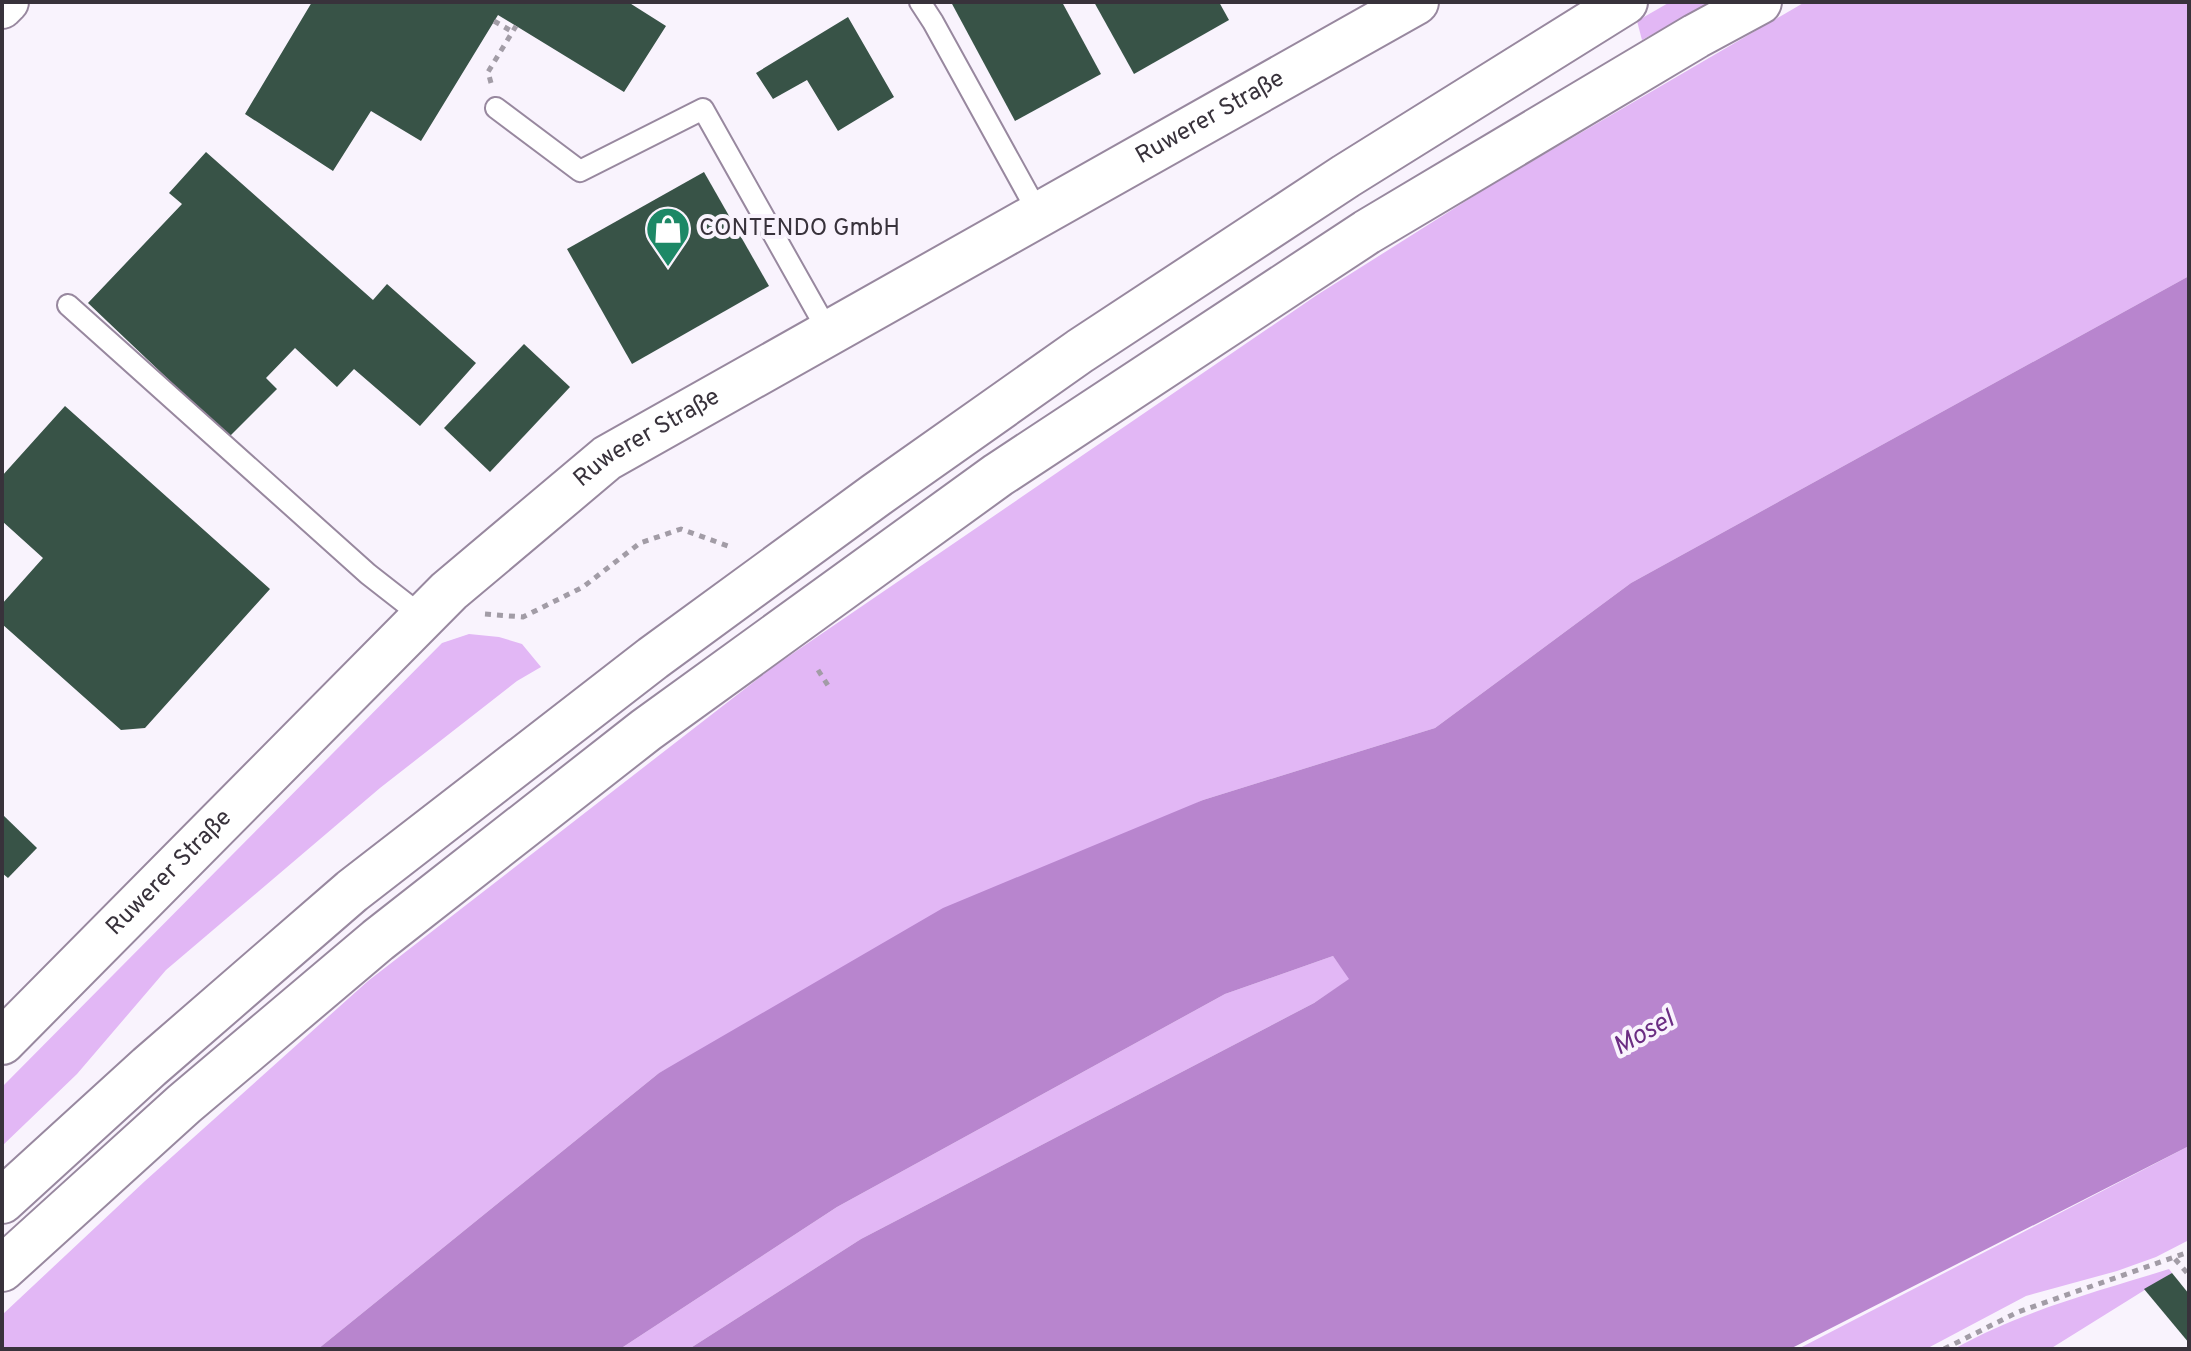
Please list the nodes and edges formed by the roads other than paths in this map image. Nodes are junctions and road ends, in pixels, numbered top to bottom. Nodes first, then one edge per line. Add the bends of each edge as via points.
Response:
1 (8, 2) edge
2 (920, 2) edge
3 (1416, 2) edge
4 (1625, 2) edge
5 (1759, 2) edge
6 (2, 8) edge
7 (496, 108) road end
8 (1040, 216) junction
9 (68, 305) dead end
10 (829, 333) junction
11 (436, 604) junction
12 (2, 1042) edge
13 (2, 1201) edge
14 (2, 1269) edge

1 - 6 street
2 - 8 lane
3 - 8 main road, Ruwerer Straße
4 - 13 main road via 1080,351 665,649 352,891
5 - 14 main road via 1367,232 985,484 646,730 378,940 184,1104
7 - 10 lane via 580,171 703,109
8 - 10 main road, Ruwerer Straße
9 - 11 lane via 368,574
10 - 11 main road, Ruwerer Straße via 607,458
11 - 12 main road, Ruwerer Straße

